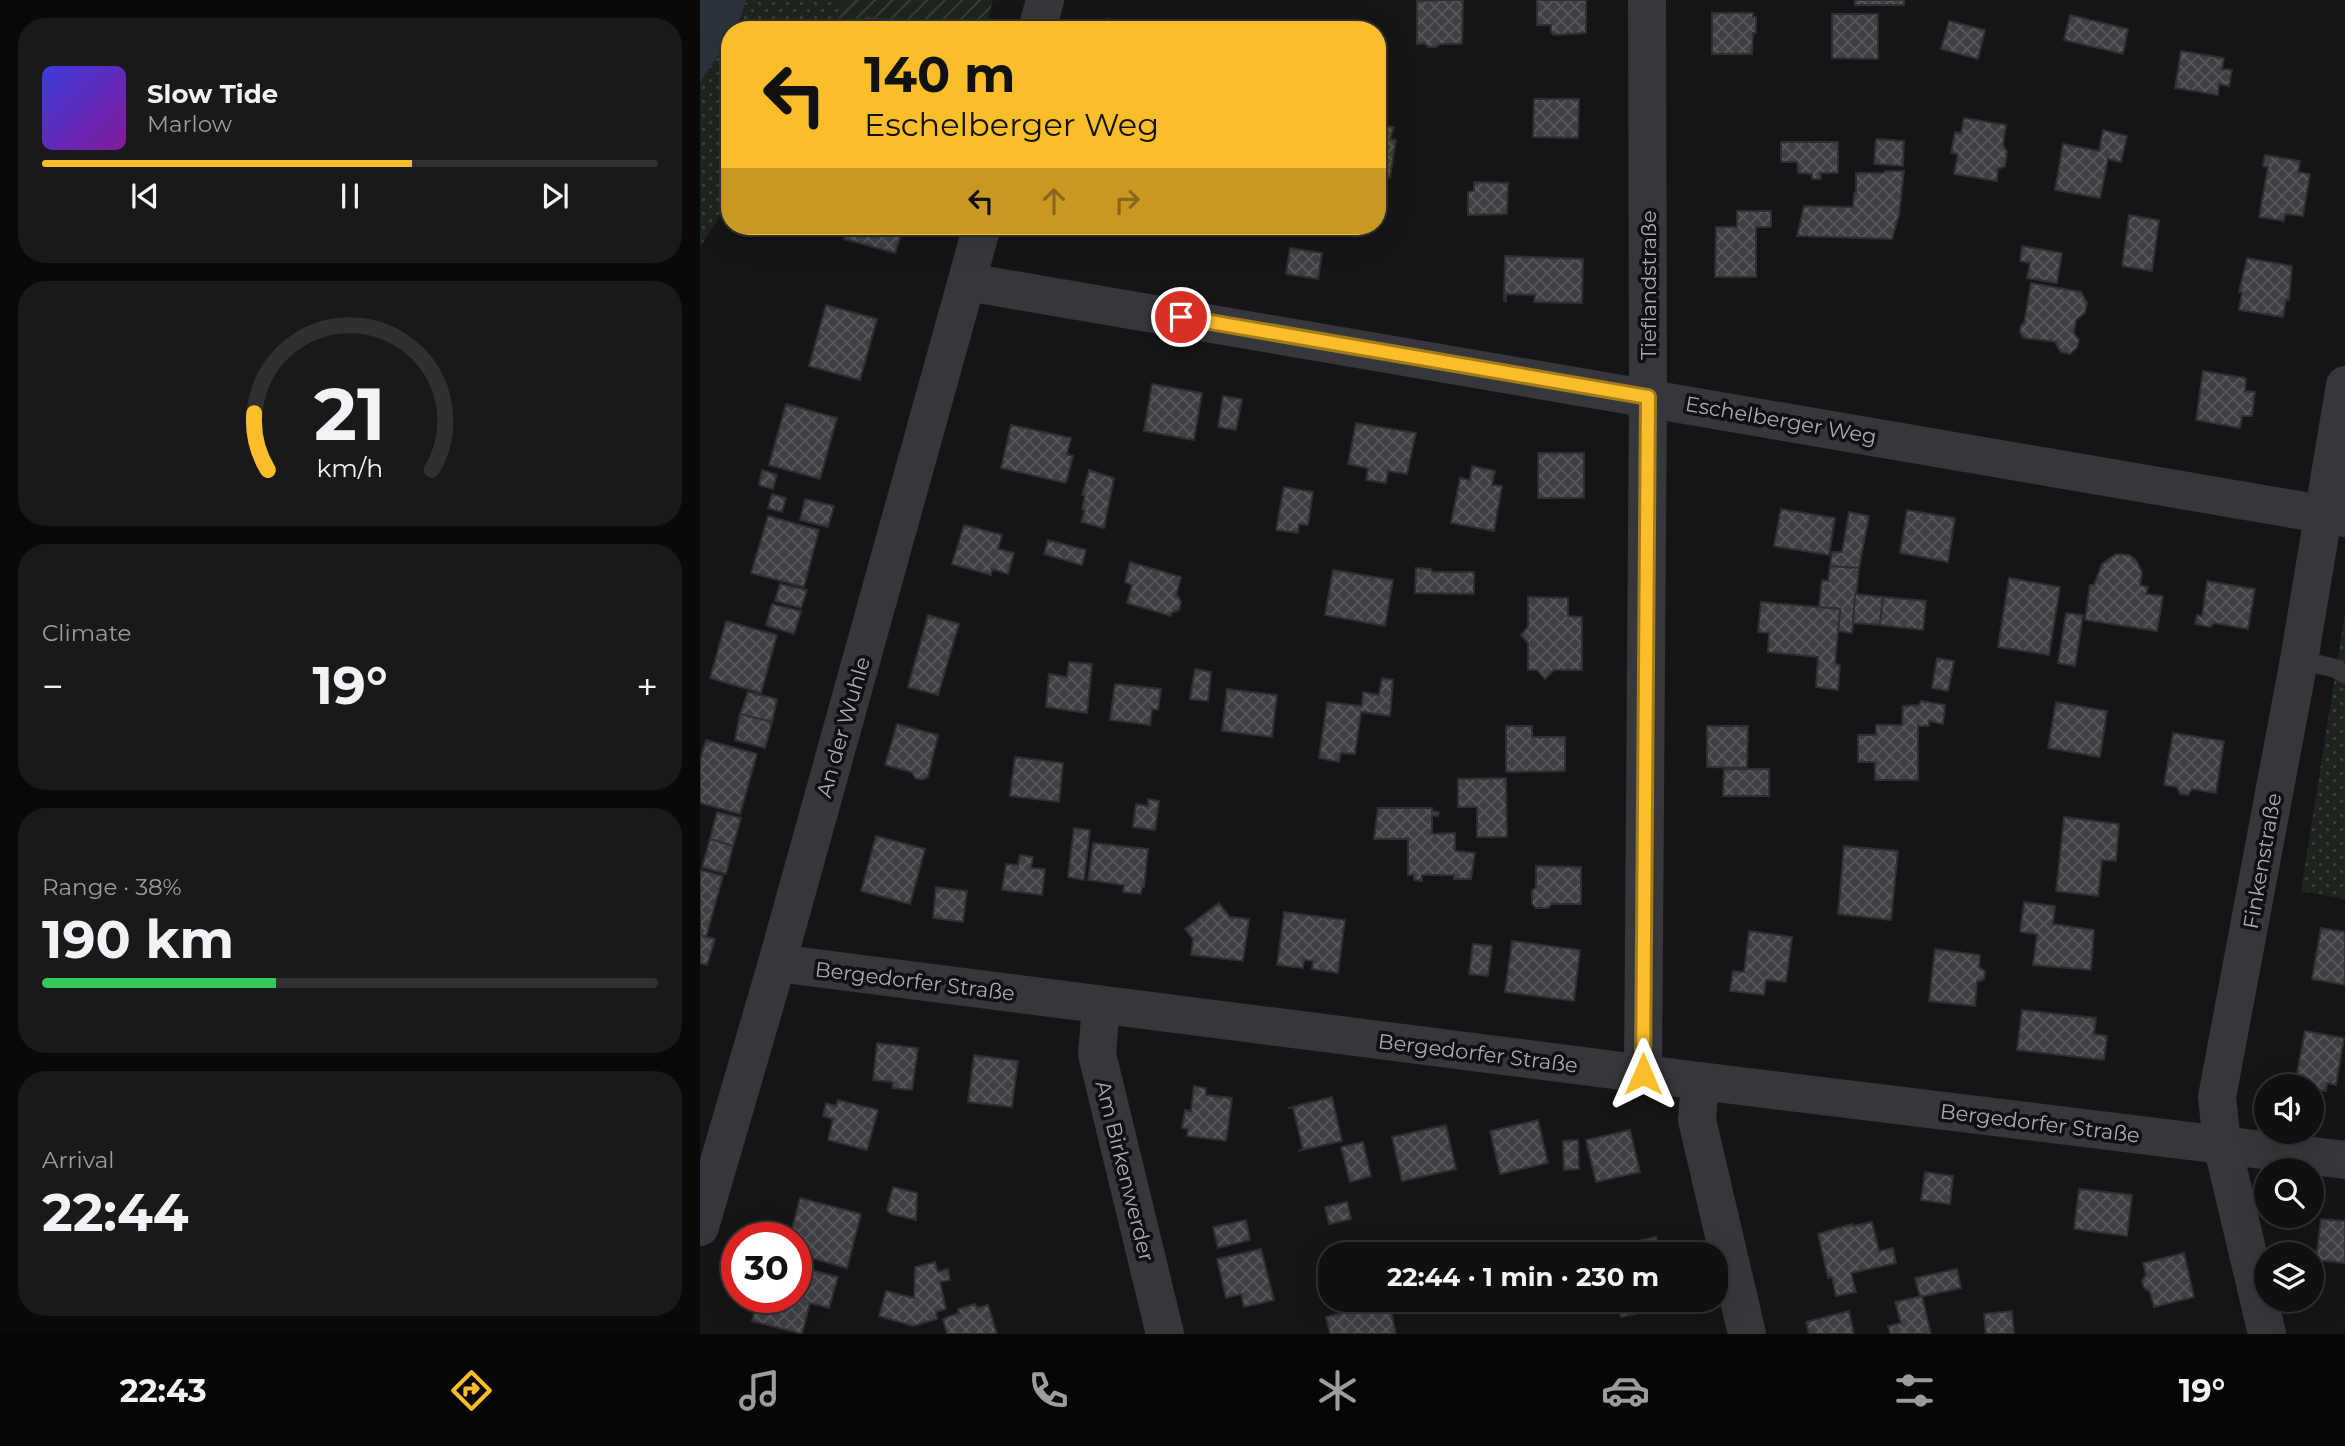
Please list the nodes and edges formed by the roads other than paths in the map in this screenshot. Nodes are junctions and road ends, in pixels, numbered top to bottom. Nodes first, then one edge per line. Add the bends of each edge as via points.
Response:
1 (1045, 0) edge
2 (1647, 0) edge
3 (1039, 21) edge
4 (980, 235) edge
5 (967, 282) junction
6 (2345, 385) edge
7 (1648, 397) junction
8 (2334, 516) edge
9 (2299, 660) junction
10 (2345, 674) edge
11 (778, 963) junction
12 (1101, 1006) junction
13 (1643, 1074) junction
14 (1700, 1082) junction
15 (2222, 1144) junction
16 (2345, 1160) edge
17 (700, 1227) edge
18 (1165, 1334) edge
19 (1747, 1334) edge
20 (2267, 1334) edge

1 - 3 street
2 - 7 street, Tieflandstraße
4 - 5 street, An der Wuhle
5 - 7 street, Eschelberger Weg
5 - 11 street, An der Wuhle
6 - 8 street, Finkenstraße
7 - 8 street, Eschelberger Weg
7 - 13 street, Tieflandstraße
8 - 9 street, Finkenstraße
9 - 10 lane
9 - 15 street, Finkenstraße via 2217,1097
11 - 12 street, Bergedorfer Straße
11 - 17 street, An der Wuhle
12 - 13 street, Bergedorfer Straße
12 - 18 street, Am Birkenwerder via 1097,1054
13 - 14 street, Bergedorfer Straße
14 - 15 street, Bergedorfer Straße
14 - 19 street via 1697,1120
15 - 16 street, Bergedorfer Straße
15 - 20 street, Finkenstraße

